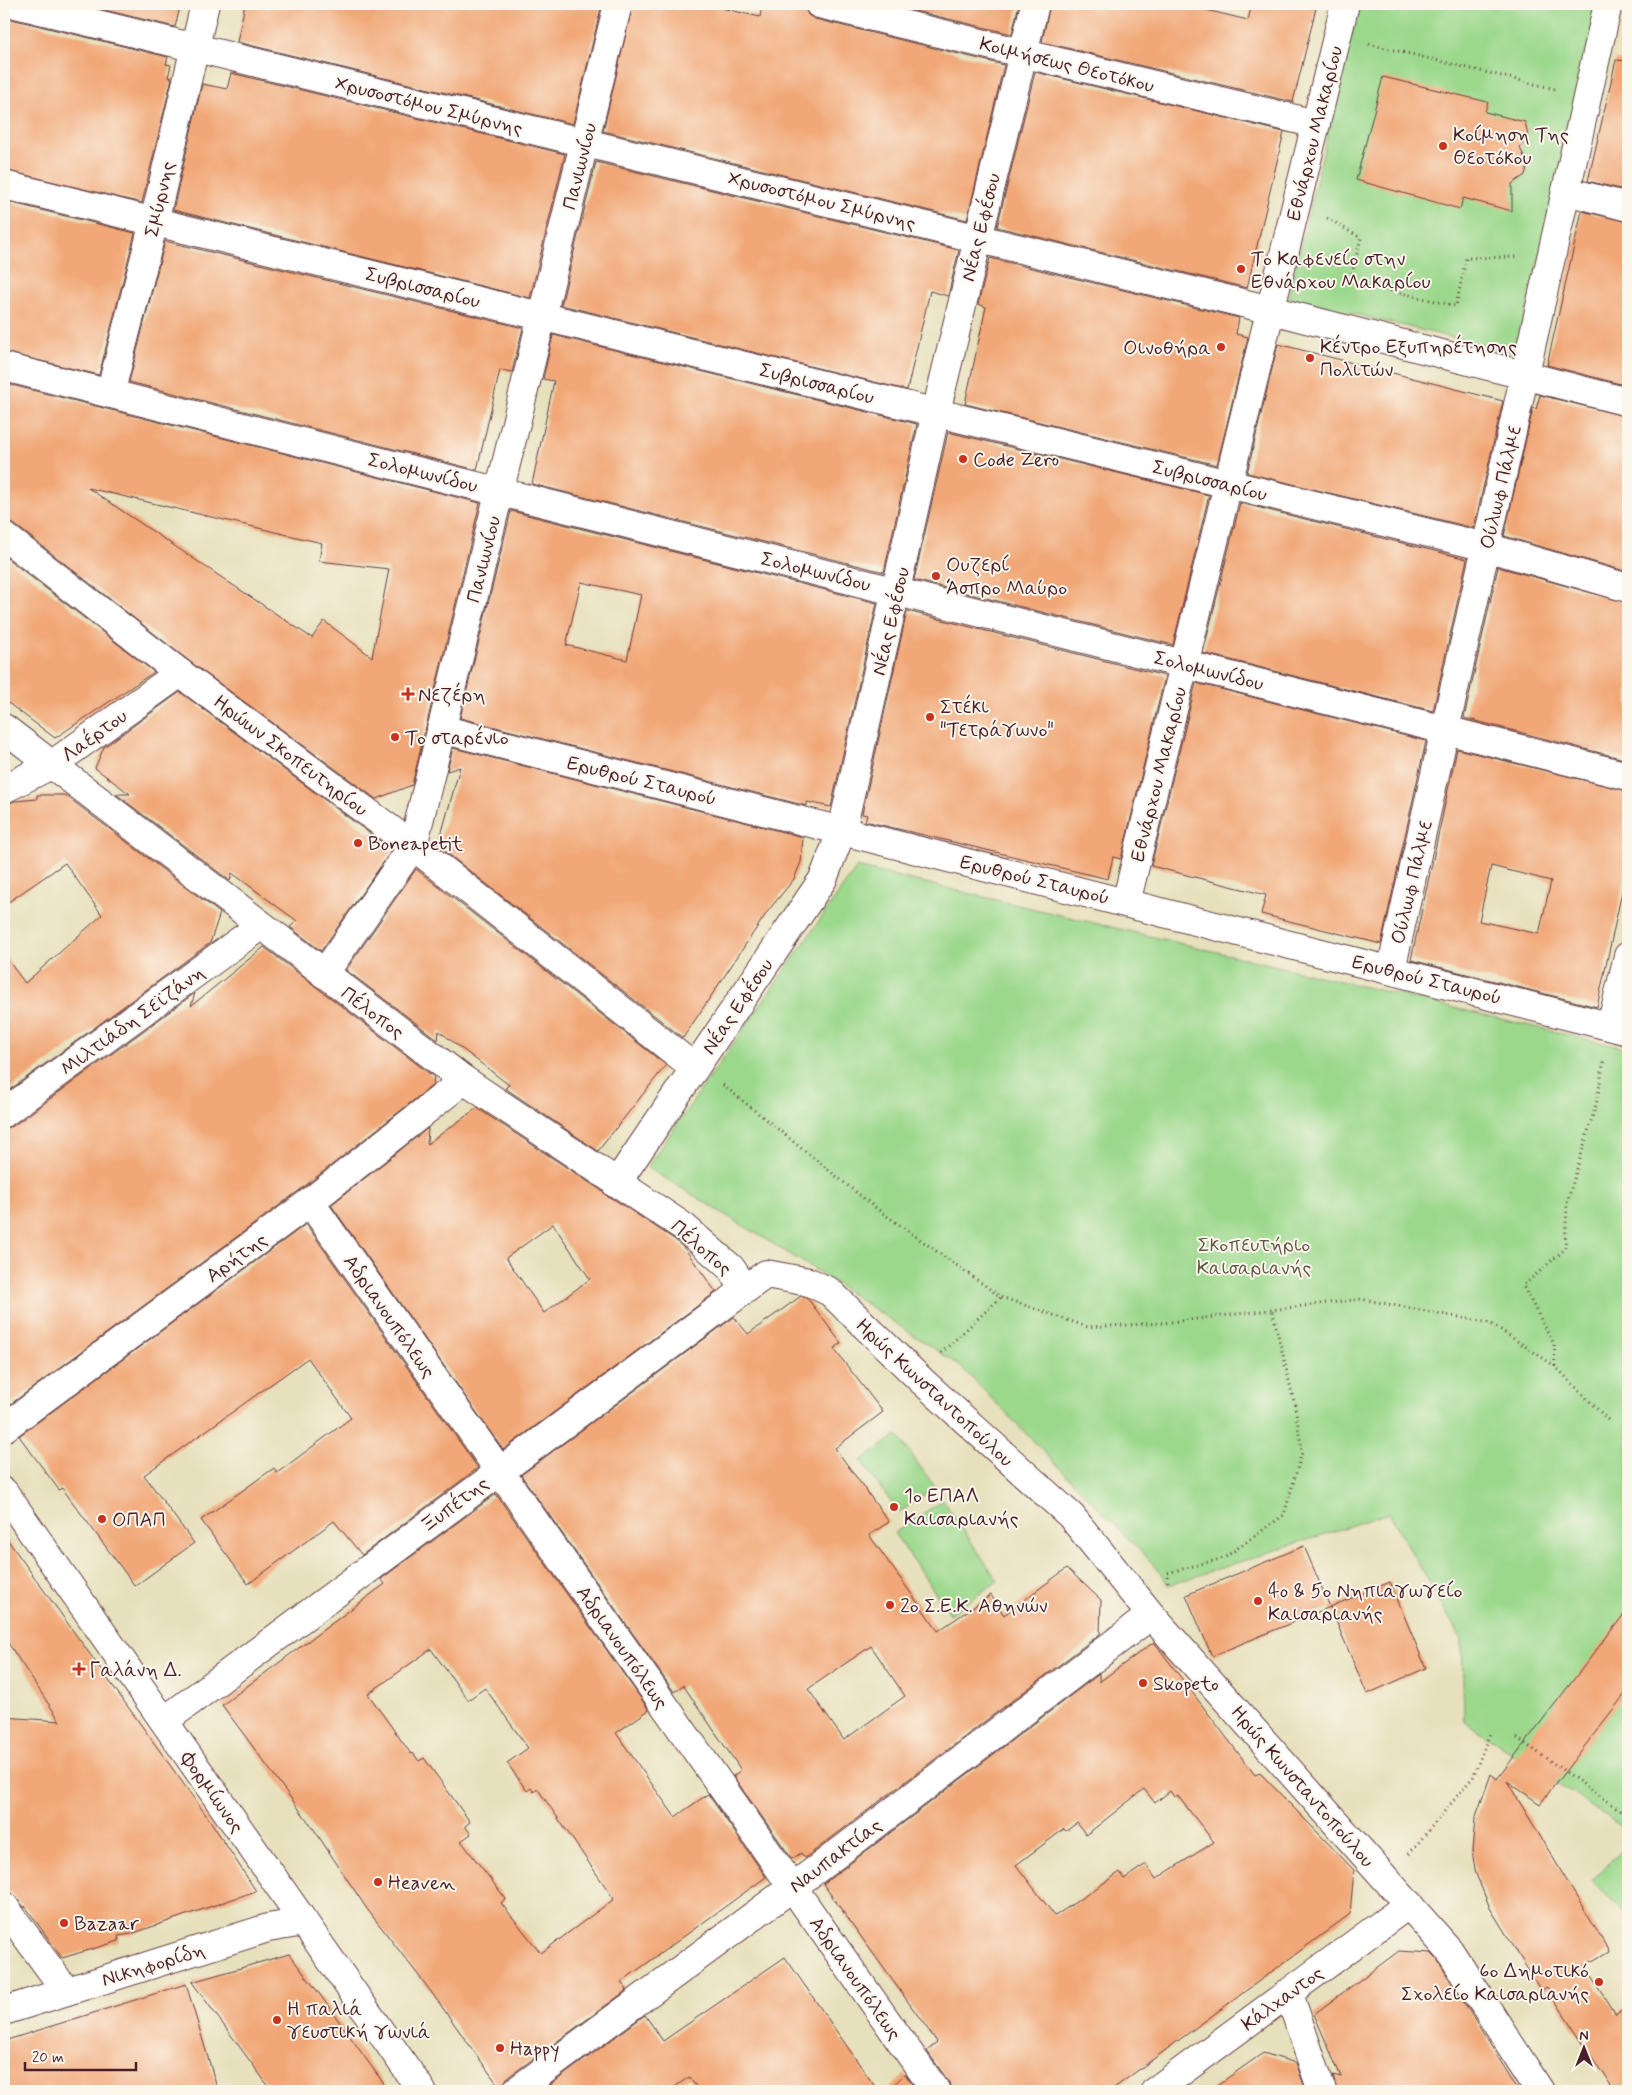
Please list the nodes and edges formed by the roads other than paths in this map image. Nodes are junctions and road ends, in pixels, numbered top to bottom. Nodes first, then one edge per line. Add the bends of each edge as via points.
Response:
1 (15, 4) edge
2 (204, 4) edge
3 (618, 4) edge
4 (819, 4) edge
5 (1035, 4) edge
6 (1345, 4) edge
7 (1608, 4) edge
8 (194, 47) junction
9 (1023, 54) junction
10 (1316, 124) junction
11 (585, 143) junction
12 (4, 185) edge
13 (1566, 192) junction
14 (1628, 206) edge
15 (154, 222) junction
16 (977, 238) junction
17 (1271, 310) junction
18 (542, 316) junction
19 (4, 367) edge
20 (1526, 374) junction
21 (110, 394) junction
22 (1628, 402) edge
23 (936, 412) junction
24 (1228, 484) junction
25 (499, 492) junction
26 (4, 536) edge
27 (1486, 547) junction
28 (1628, 588) edge
29 (896, 592) junction
30 (1184, 664) junction
31 (180, 673) junction
32 (4, 728) edge
33 (441, 729) junction
34 (1445, 730) junction
35 (53, 764) junction
36 (1628, 776) edge
37 (4, 789) edge
38 (842, 830) junction
39 (413, 846) junction
40 (1126, 903) junction
41 (260, 926) junction
42 (1628, 956) edge
43 (1391, 970) junction
44 (324, 974) junction
45 (1620, 1029) edge
46 (695, 1068) junction
47 (464, 1080) junction
48 (4, 1114) edge
49 (616, 1184) junction
50 (310, 1202) junction
51 (745, 1289) junction
52 (4, 1428) edge
53 (499, 1470) junction
54 (4, 1492) edge
55 (1151, 1615) junction
56 (164, 1721) junction
57 (793, 1887) junction
58 (1409, 1904) junction
59 (4, 1906) edge
60 (304, 1922) junction
61 (66, 1991) junction
62 (1289, 1994) junction
63 (4, 2011) edge
64 (422, 2091) edge
65 (516, 2091) edge
66 (936, 2091) edge
67 (1155, 2091) edge
68 (1322, 2091) edge
69 (1540, 2091) edge

1 - 8 street, Χρυσοστόμου Σμύρνης
2 - 8 street, Σμύρνης
3 - 11 street, Πανιωνίου
4 - 9 street, Κοιμήσεως Θεοτόκου
5 - 9 street, Νέας Εφέσου
6 - 10 street, Εθνάρχου Μακαρίου
7 - 13 street, Ούλωφ Πάλμε
8 - 11 street, Χρυσοστόμου Σμύρνης
8 - 15 street, Σμύρνης
9 - 10 street, Κοιμήσεως Θεοτόκου
9 - 16 street, Νέας Εφέσου
10 - 17 street, Εθνάρχου Μακαρίου
11 - 16 street, Χρυσοστόμου Σμύρνης
11 - 18 street, Πανιωνίου
12 - 15 street, Συβρισσαρίου
13 - 14 street
13 - 20 street, Ούλωφ Πάλμε
15 - 18 street, Συβρισσαρίου
15 - 21 street, Σμύρνης
16 - 17 street, Χρυσοστόμου Σμύρνης
16 - 23 street, Νέας Εφέσου
17 - 20 street, Χρυσοστόμου Σμύρνης
17 - 24 street, Εθνάρχου Μακαρίου
18 - 23 street, Συβρισσαρίου
18 - 25 street, Πανιωνίου
19 - 21 street, Σολομωνίδου
20 - 22 street, Χρυσοστόμου Σμύρνης
20 - 27 street, Ούλωφ Πάλμε
21 - 25 street, Σολομωνίδου
23 - 24 street, Συβρισσαρίου
23 - 29 street, Νέας Εφέσου
24 - 27 street, Συβρισσαρίου
24 - 30 street, Εθνάρχου Μακαρίου
25 - 29 street, Σολομωνίδου
25 - 33 street, Πανιωνίου
26 - 31 street, Ηρώων Σκοπευτηρίου
27 - 28 street, Συβρισσαρίου
27 - 34 street, Ούλωφ Πάλμε
29 - 30 street, Σολομωνίδου
29 - 38 street, Νέας Εφέσου
30 - 34 street, Σολομωνίδου
30 - 40 street, Εθνάρχου Μακαρίου
31 - 35 street, Λαέρτου
31 - 39 street, Ηρώων Σκοπευτηρίου
32 - 35 street, Πέλοπος
33 - 38 street, Ερυθρού Σταυρού
33 - 39 street, Πανιωνίου
34 - 36 street, Σολομωνίδου
34 - 43 street, Ούλωφ Πάλμε
35 - 37 street, Λαέρτου
35 - 41 street, Πέλοπος
38 - 40 street, Ερυθρού Σταυρού
38 - 46 street, Νέας Εφέσου via 823,879
39 - 44 street, Πανιωνίου
39 - 46 street, Ηρώων Σκοπευτηρίου
40 - 43 street, Ερυθρού Σταυρού
41 - 44 street, Πέλοπος
41 - 48 street, Μιλτιάδη Σεϊζάνη
42 - 45 street
43 - 45 street, Ερυθρού Σταυρού
44 - 47 street, Πέλοπος
46 - 49 street, Νέας Εφέσου
47 - 49 street, Πέλοπος
47 - 50 street, Αρήτης
49 - 51 street, Πέλοπος via 684,1228 730,1268
50 - 52 street, Αρήτης
50 - 53 street, Αδριανουπόλεως
51 - 53 street, Ξυπέτης
51 - 55 street, Ηρώς Κωνσταντοπούλου via 766,1274 809,1282 830,1292 930,1369 975,1430 1071,1516
53 - 56 street, Ξυπέτης
53 - 57 street, Αδριανουπόλεως
54 - 56 street, Φορμίωνος
55 - 57 street, Ναυπακτίας
55 - 58 street, Ηρώς Κωνσταντοπούλου
56 - 60 street, Φορμίωνος
57 - 65 street, Ναυπακτίας
57 - 66 street, Αδριανουπόλεως
58 - 62 street, Κάλχαντος
58 - 69 street, Ηρώς Κωνσταντοπούλου via 1449,1950
59 - 61 street
60 - 61 street, Νικηφορίδη via 268,1928
60 - 64 street, Φορμίωνος
61 - 63 street, Νικηφορίδη
62 - 67 street, Κάλχαντος
62 - 68 street

